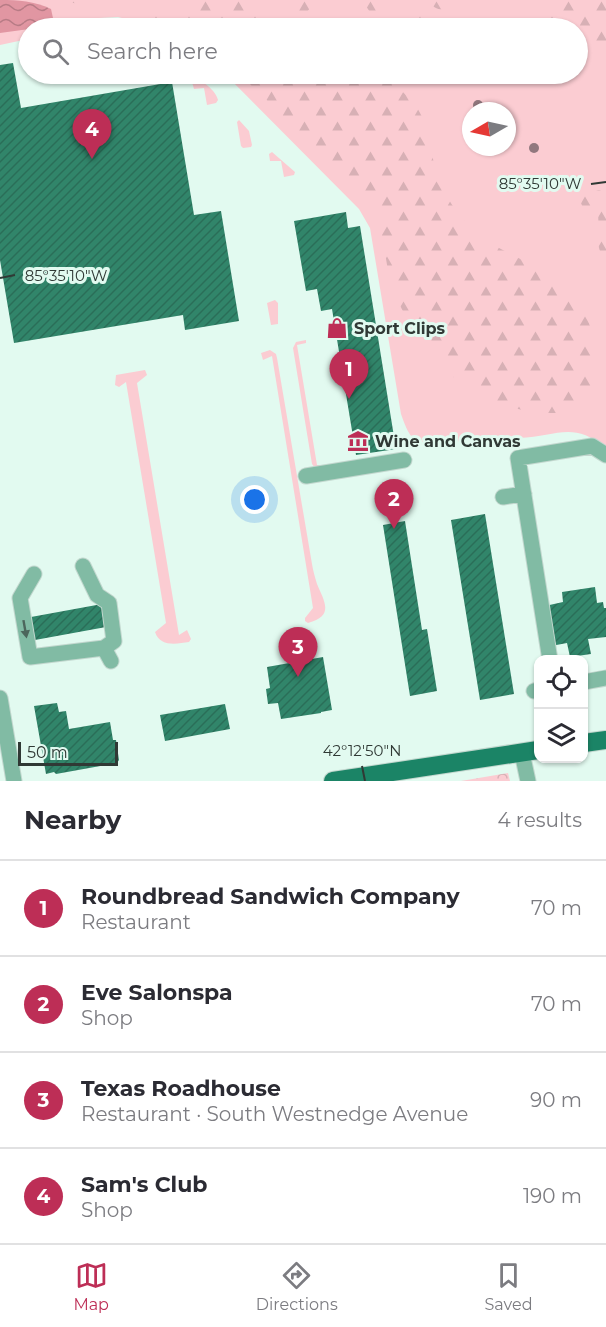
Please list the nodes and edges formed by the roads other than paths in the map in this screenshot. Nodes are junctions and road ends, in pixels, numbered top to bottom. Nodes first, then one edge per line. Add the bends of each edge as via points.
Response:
1 (606, 455) edge
2 (404, 460) dead end
3 (306, 476) dead end
4 (524, 494) junction
5 (503, 497) dead end
6 (82, 566) dead end
7 (34, 574) dead end
8 (549, 655) edge
9 (606, 678) edge
10 (588, 681) edge
11 (0, 698) edge
12 (606, 740) edge
13 (588, 742) edge
14 (530, 752) edge
15 (14, 781) edge
16 (333, 781) edge
17 (528, 781) edge

1 - 4 street via 592,446 518,458
2 - 3 street
4 - 5 street
4 - 8 street
7 -> 6 street via 20,598 30,657 108,654 114,641 109,603 97,595
9 - 10 street
11 - 15 street
12 - 13 main road
14 - 16 main road
14 - 17 street

